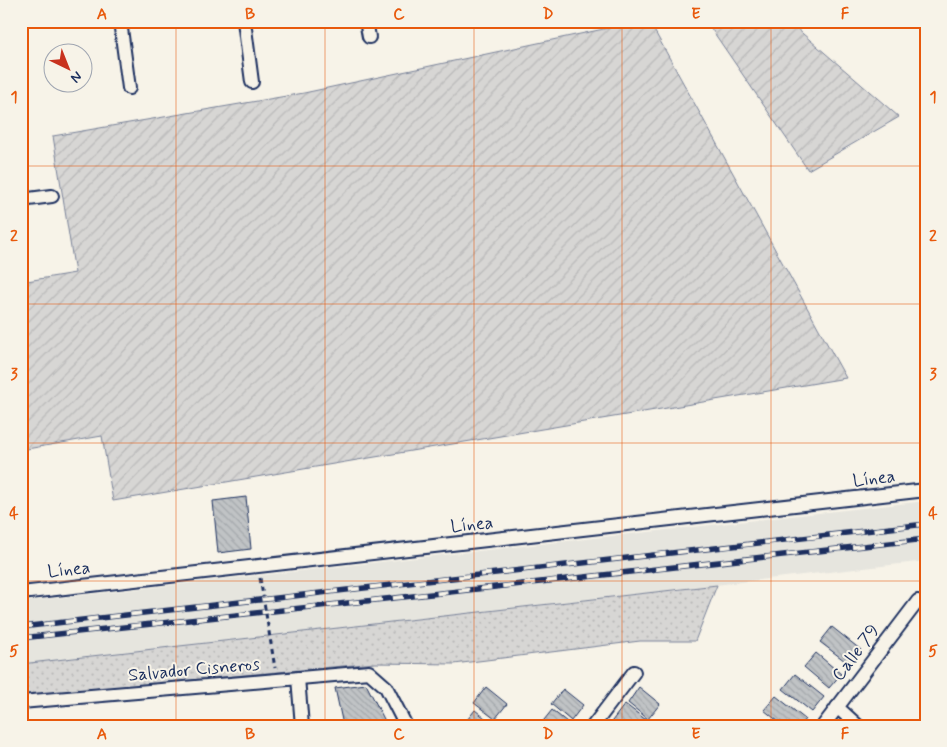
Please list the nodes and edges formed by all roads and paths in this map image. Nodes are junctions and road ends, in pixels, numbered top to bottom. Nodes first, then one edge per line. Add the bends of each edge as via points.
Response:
1 (120, 21) edge
2 (244, 21) edge
3 (366, 21) edge
4 (369, 37) dead end
5 (252, 82) dead end
6 (129, 88) dead end
7 (52, 196) dead end
8 (21, 200) edge
9 (926, 490) edge
10 (258, 566) junction
11 (21, 593) edge
12 (918, 601) dead end
13 (634, 672) dead end
14 (298, 678) junction
15 (277, 681) junction
16 (21, 702) edge
17 (837, 707) junction
18 (302, 726) edge
19 (406, 726) edge
20 (593, 726) edge
21 (823, 726) edge
22 (858, 726) edge

1 - 6 street
2 - 5 street
3 - 4 street
7 - 8 street
9 - 10 street, Línea
10 - 11 street, Línea
10 - 15 path
12 - 17 street, Calle 79
13 - 20 street
14 - 15 street, Salvador Cisneros
14 - 18 street
14 - 19 street, Salvador Cisneros via 369,672 386,687
15 - 16 street, Salvador Cisneros
17 - 21 street, Calle 79
17 - 22 street

